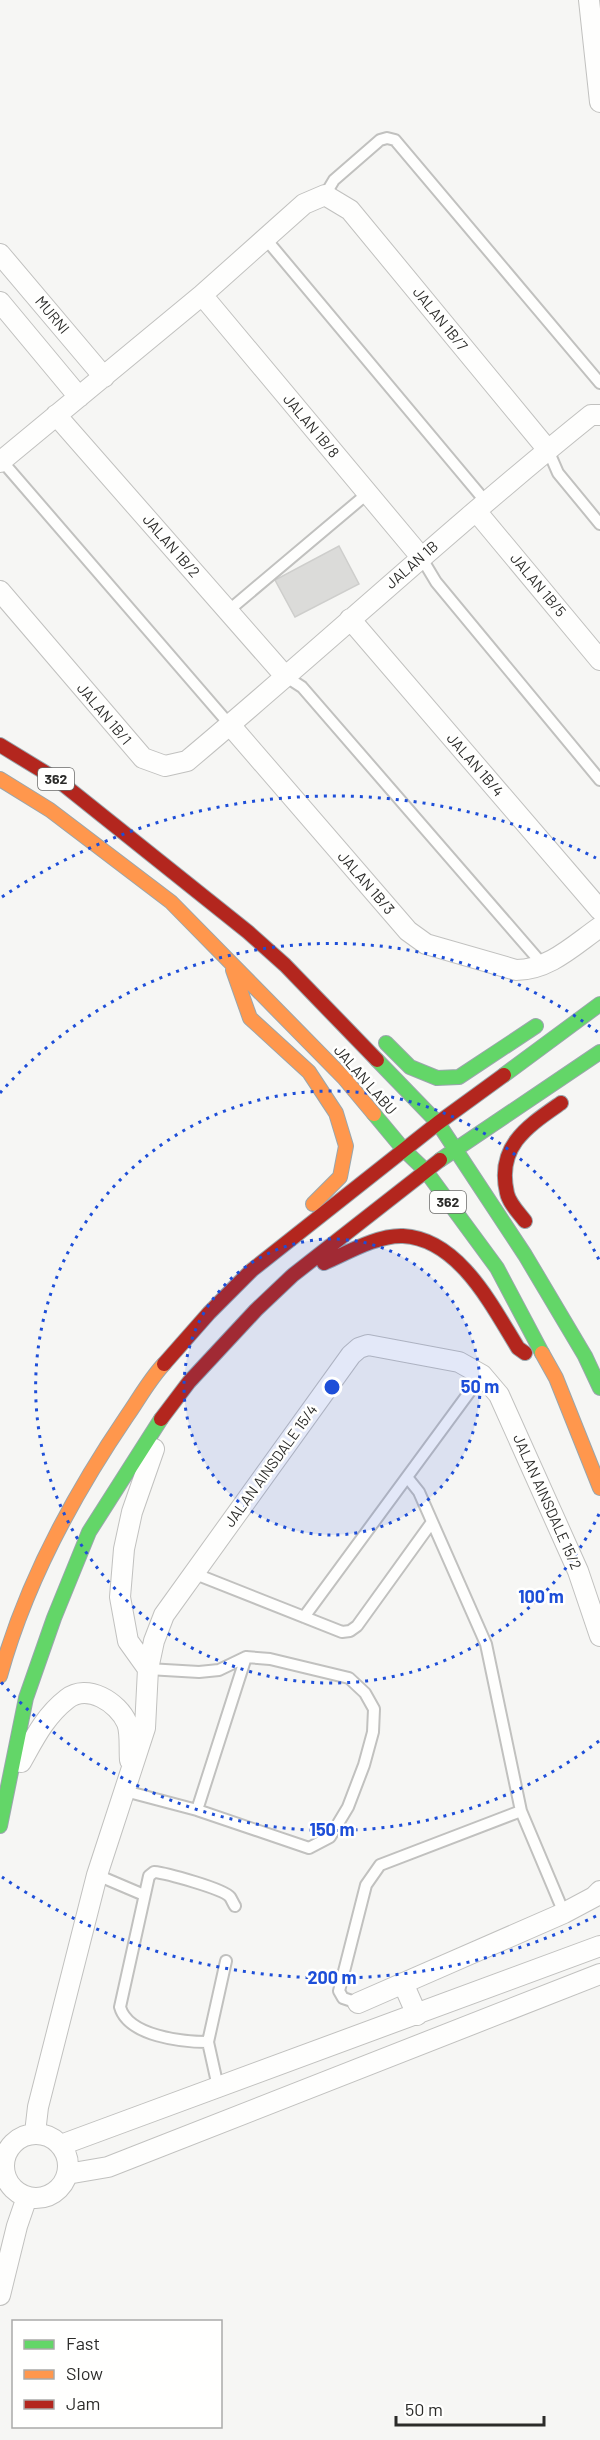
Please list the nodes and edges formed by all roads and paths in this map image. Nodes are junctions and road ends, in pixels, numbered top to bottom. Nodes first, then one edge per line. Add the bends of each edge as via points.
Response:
1 (589, 0) edge
2 (596, 33) edge
3 (600, 102) edge
4 (325, 195) junction
5 (265, 238) junction
6 (0, 254) edge
7 (26, 285) junction
8 (202, 295) junction
9 (1, 303) edge
10 (104, 376) junction
11 (600, 383) edge
12 (79, 397) junction
13 (600, 415) edge
14 (56, 416) junction
15 (548, 450) junction
16 (1, 461) edge
17 (368, 493) junction
18 (481, 506) junction
19 (600, 524) edge
20 (421, 556) junction
21 (0, 591) edge
22 (228, 611) junction
23 (350, 619) junction
24 (600, 660) edge
25 (285, 676) junction
26 (230, 725) junction
27 (0, 745) edge
28 (0, 779) edge
29 (600, 780) edge
30 (600, 910) edge
31 (600, 927) edge
32 (248, 932) junction
33 (230, 961) junction
34 (544, 966) junction
35 (308, 969) dead end
36 (600, 994) edge
37 (576, 1004) dead end
38 (600, 1004) edge
39 (548, 1019) dead end
40 (380, 1036) dead end
41 (600, 1052) edge
42 (573, 1094) dead end
43 (438, 1122) junction
44 (456, 1148) junction
45 (404, 1150) junction
46 (425, 1170) junction
47 (532, 1230) dead end
48 (273, 1253) junction
49 (292, 1275) junction
50 (577, 1312) dead end
51 (585, 1356) junction
52 (482, 1375) junction
53 (556, 1378) junction
54 (600, 1388) edge
55 (169, 1407) junction
56 (407, 1477) junction
57 (600, 1488) edge
58 (432, 1522) junction
59 (193, 1573) junction
60 (304, 1617) junction
61 (600, 1636) edge
62 (246, 1657) junction
63 (148, 1669) junction
64 (0, 1676) edge
65 (131, 1769) junction
66 (6, 1791) junction
67 (125, 1791) junction
68 (197, 1810) junction
69 (521, 1811) junction
70 (0, 1826) edge
71 (97, 1875) junction
72 (600, 1891) edge
73 (144, 1895) junction
74 (235, 1906) dead end
75 (564, 1913) junction
76 (600, 1946) edge
77 (226, 1960) dead end
78 (600, 1974) edge
79 (403, 1983) junction
80 (358, 2003) joint
81 (417, 2015) junction
82 (208, 2042) junction
83 (218, 2087) junction
84 (35, 2133) junction
85 (61, 2145) junction
86 (67, 2174) junction
87 (27, 2197) junction
88 (0, 2295) edge

1 - 2 street
2 - 3 street
4 - 5 street via 304,204
4 - 11 lane via 334,180 380,140 395,140
4 - 15 street, JALAN 1B/7 via 350,210
5 - 8 street
5 - 18 lane
6 - 7 street, MURNI
7 - 9 street
7 - 10 street, MURNI
8 - 10 street
8 - 17 street, JALAN 1B/8
9 - 12 street
10 - 12 street
12 - 14 street
13 - 15 street, JALAN 1B via 591,415
14 - 16 street
14 - 22 street, JALAN 1B/2
15 - 18 street, JALAN 1B
15 - 19 lane via 558,473
16 - 26 lane
17 - 20 street, JALAN 1B/8
17 - 22 lane
18 - 20 street, JALAN 1B
18 - 24 street, JALAN 1B/5
20 - 23 street, JALAN 1B
20 - 29 lane via 436,582
21 - 26 street, JALAN 1B/1 via 143,759 165,766 187,761
22 - 25 street, JALAN 1B/2
23 - 25 street, JALAN 1B
23 - 30 street, JALAN 1B/4
25 - 26 street, JALAN 1B
25 - 34 lane via 302,687
26 - 34 street, JALAN 1B/3 via 408,931 426,944 516,970
27 - 32 main road, JALAN LABU / 362 via 59,781
28 - 33 main road, JALAN LABU / 362 via 50,810 171,902
31 - 34 street
32 - 35 main road via 292,955
32 - 43 main road, JALAN LABU / 362
33 - 45 main road, JALAN LABU / 362 via 344,1078
33 - 48 main road via 250,1018 309,1072 336,1113 346,1146 340,1177
36 - 37 main road
38 - 43 main road
39 - 40 main road via 459,1077 437,1078 410,1067
41 - 44 main road
42 - 47 main road via 526,1127 509,1150 505,1169 507,1195
43 - 44 main road, JALAN LABU / 362
43 - 45 main road
44 - 46 main road
44 - 51 main road, JALAN LABU / 362
45 - 46 main road, JALAN LABU / 362
45 - 48 main road
46 - 49 main road
46 - 53 main road, JALAN LABU / 362 via 497,1268
48 - 64 main road via 209,1313 158,1370 104,1450 52,1541
49 - 53 main road via 401,1236 425,1240 455,1258 518,1348
49 - 55 main road
50 - 51 main road
51 - 54 main road, JALAN LABU / 362
52 - 56 lane
52 - 59 street, JALAN AINSDALE 15/4 via 459,1362 368,1345 359,1348
52 - 61 street, JALAN AINSDALE 15/2 via 499,1395 578,1571
53 - 57 main road, JALAN LABU / 362
55 - 63 street via 132,1512 120,1597 128,1641
55 - 66 main road via 89,1532 26,1698
56 - 58 lane via 419,1492
56 - 60 lane
58 - 60 lane via 357,1626 342,1632
58 - 69 lane via 486,1644
59 - 60 lane
59 - 63 street, JALAN AINSDALE 15/4 via 164,1615
62 - 63 lane via 219,1670
62 - 68 lane
62 - 68 lane via 349,1678 365,1693 374,1709 373,1732 364,1765 348,1807 330,1837 309,1848
63 - 65 street, JALAN AINSDALE 15/4 via 145,1728
65 - 66 street via 127,1724 111,1702 88,1692 69,1697 55,1709 41,1726
65 - 67 street, JALAN AINSDALE 15/4
66 - 70 main road
67 - 68 lane
67 - 71 street, JALAN AINSDALE 15/4
69 - 75 lane
69 - 80 lane via 380,1865 372,1874 366,1884 339,1991 343,1998
71 - 73 lane
71 - 84 street, JALAN AINSDALE 15/4 via 38,2107
72 - 75 street
73 - 74 lane via 149,1876 154,1872 165,1873 230,1896
73 - 82 lane via 120,2007 123,2016 133,2025 169,2039
75 - 79 street
76 - 81 street
77 - 82 lane
78 - 86 street via 108,2167
79 - 80 street
79 - 81 street
81 - 83 street
82 - 83 lane
83 - 85 street
84 - 85 street via 45,2134
84 - 87 street via 16,2140 5,2157 6,2176
85 - 86 street via 66,2154
86 - 87 street via 56,2191 47,2196
87 - 88 street

